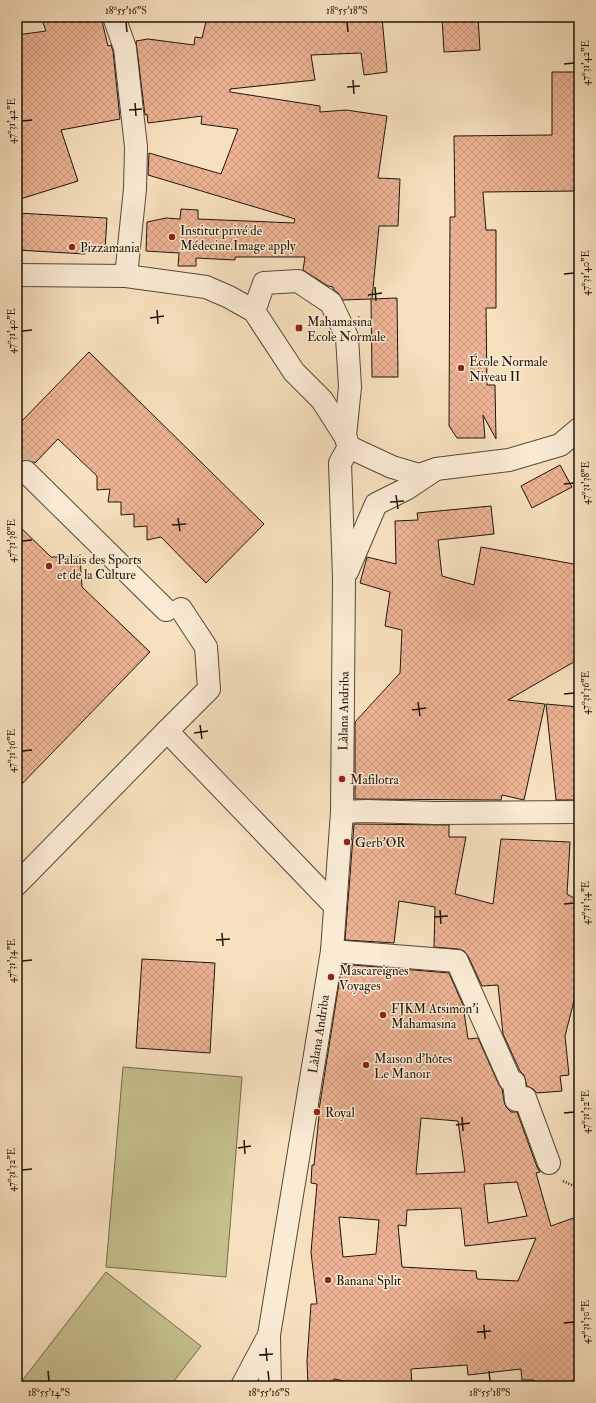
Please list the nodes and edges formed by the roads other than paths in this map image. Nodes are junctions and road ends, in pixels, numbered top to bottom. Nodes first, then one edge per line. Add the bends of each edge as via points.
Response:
1 (114, 17) edge
2 (17, 275) edge
3 (126, 276) junction
4 (254, 311) junction
5 (579, 428) edge
6 (347, 442) junction
7 (436, 469) junction
8 (26, 472) tunnel mouth
9 (344, 577) junction
10 (167, 731) junction
11 (342, 812) junction
12 (579, 812) edge
13 (17, 884) edge
14 (335, 906) junction
15 (332, 951) junction
16 (549, 1163) dead end
17 (269, 1335) junction
18 (242, 1386) edge
19 (270, 1386) edge

1 - 3 street via 126,48 136,147 135,189
2 - 3 street
3 - 4 street via 206,286
4 - 6 street via 294,372 322,400
4 - 6 street via 264,283 298,281 331,303 347,337 350,387
5 - 7 street via 560,445 509,460
6 - 7 street via 392,468 420,475
6 - 9 street, Làlana Andriba via 340,463
7 - 9 street via 406,490 376,504
8 - 10 street via 174,610 206,647 209,689
9 - 11 street, Làlana Andriba
10 - 13 street
10 - 14 street
11 - 12 street
11 - 14 street, Làlana Andriba
14 - 15 street, Làlana Andriba
15 - 16 street via 458,961 510,1080 514,1082 516,1100 525,1098
15 - 17 street, Làlana Andriba
17 - 18 street, Làlana Andriba
17 - 19 street

